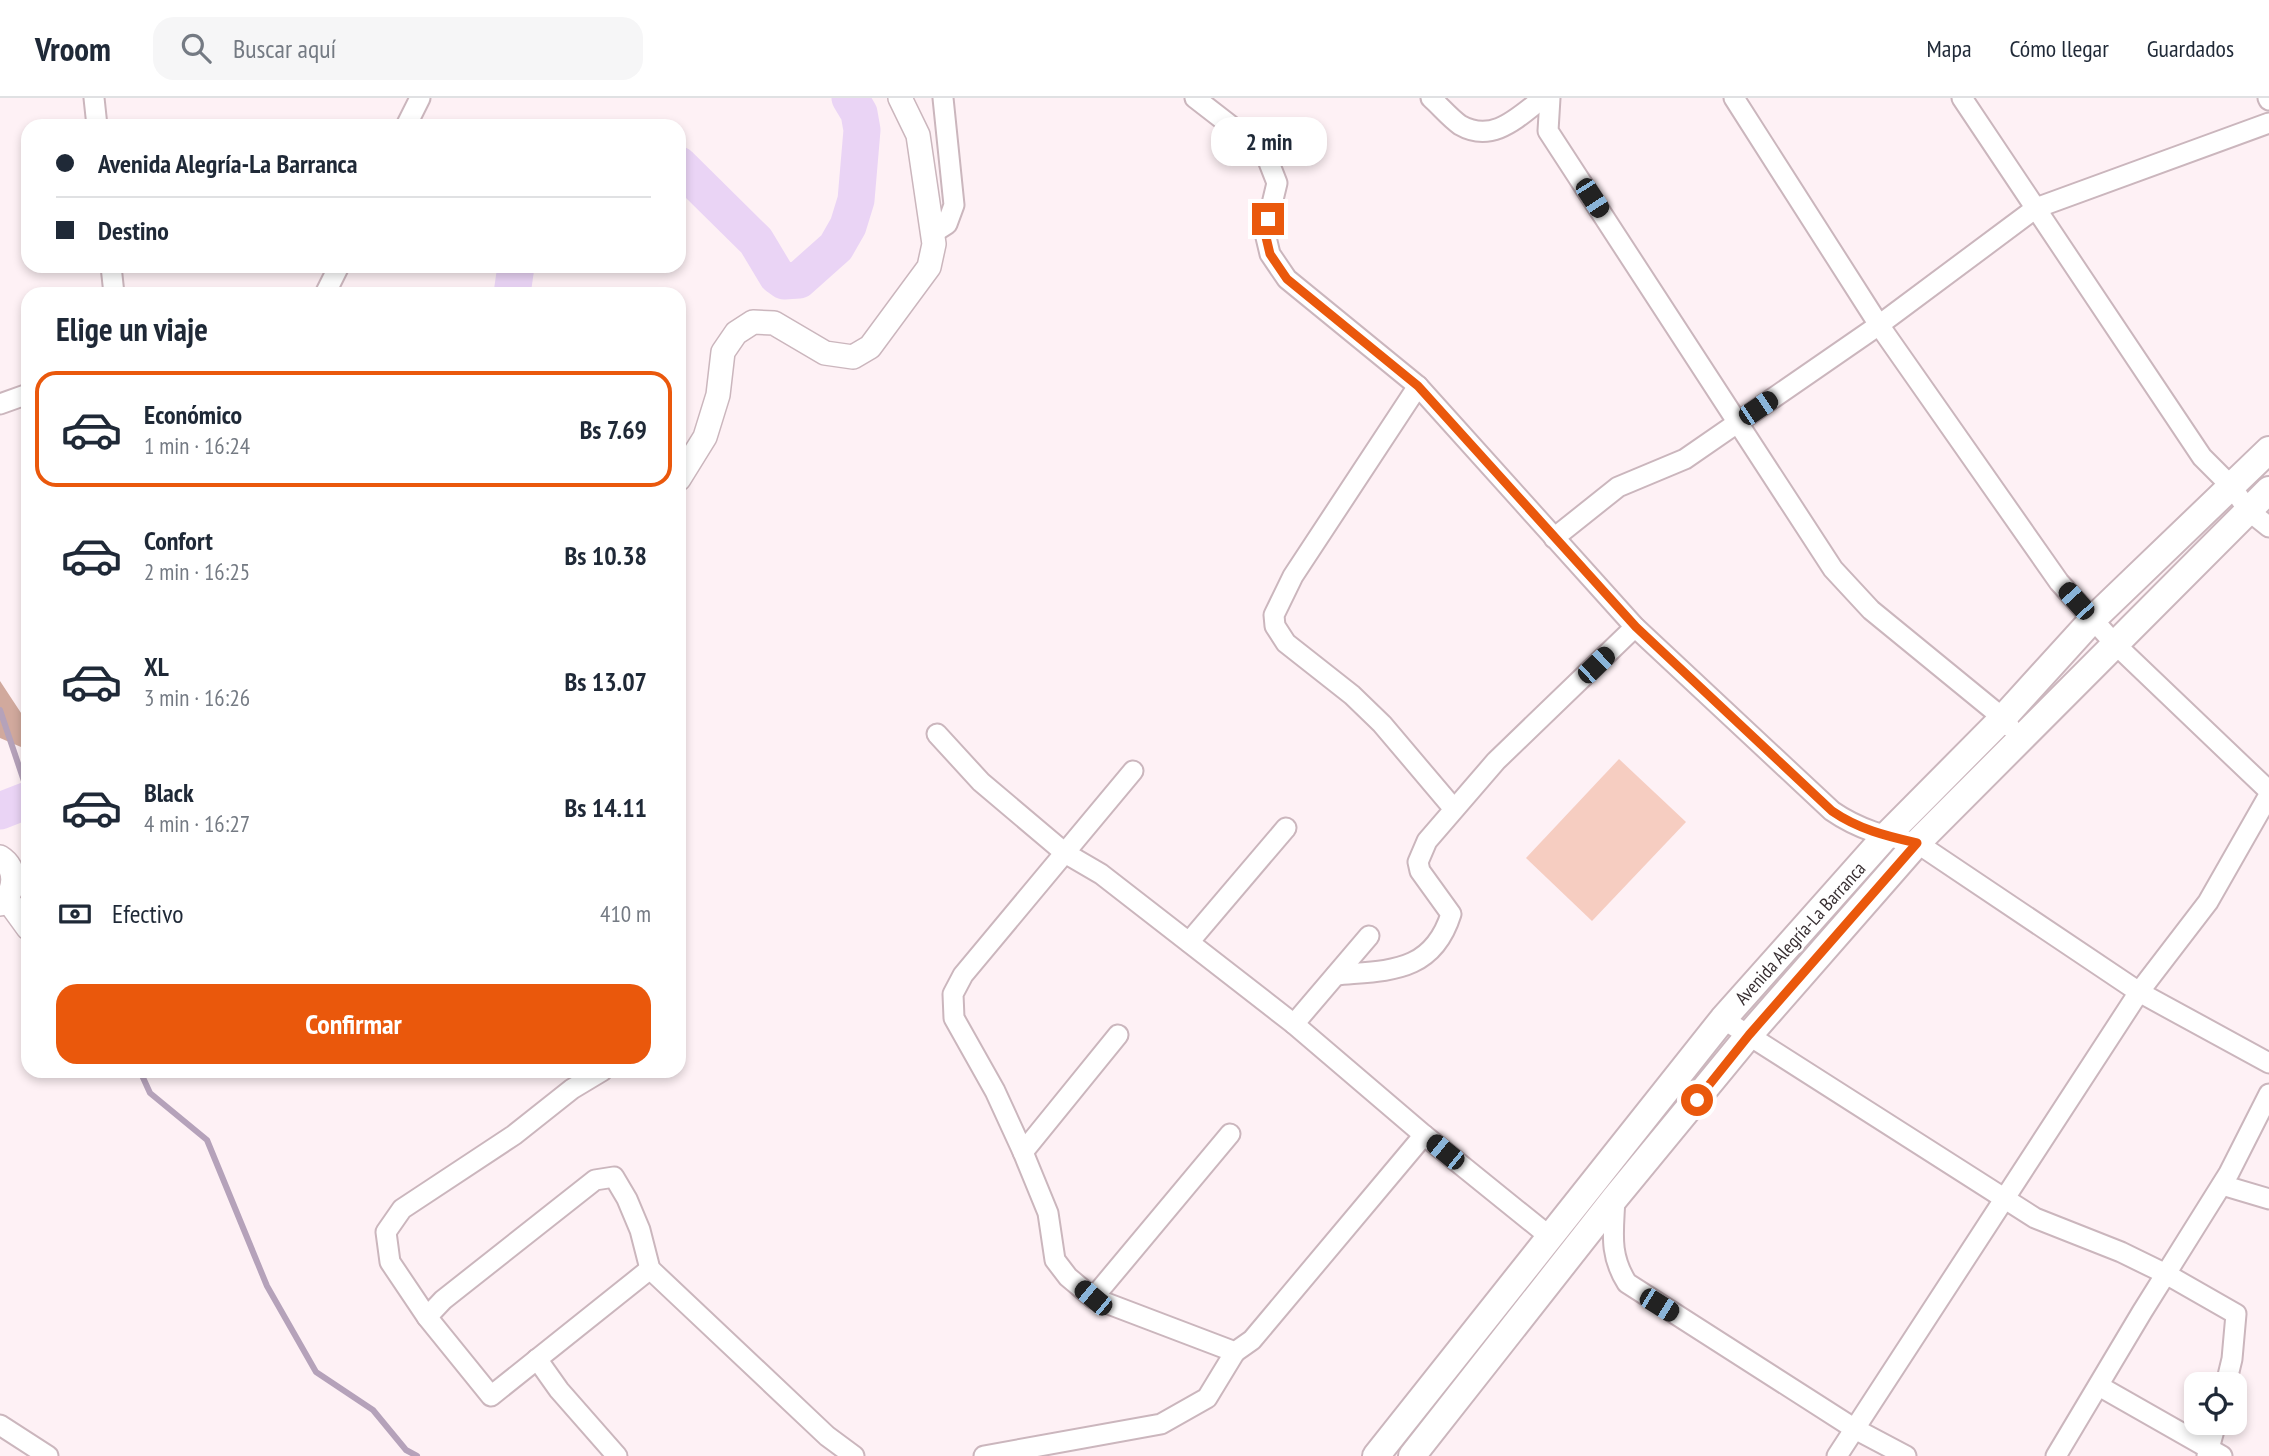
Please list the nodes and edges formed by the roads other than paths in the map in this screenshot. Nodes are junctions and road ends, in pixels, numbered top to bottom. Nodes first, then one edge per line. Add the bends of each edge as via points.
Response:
1 (94, 98) edge
2 (420, 98) edge
3 (900, 98) edge
4 (943, 98) edge
5 (1195, 98) edge
6 (1431, 98) edge
7 (1544, 98) edge
8 (1550, 98) edge
9 (1734, 98) edge
10 (1962, 98) edge
11 (96, 119) edge
12 (410, 119) edge
13 (2269, 123) edge
14 (2036, 208) junction
15 (933, 233) junction
16 (1879, 325) junction
17 (1418, 386) junction
18 (21, 396) edge
19 (0, 404) edge
20 (1738, 422) junction
21 (2269, 450) edge
22 (686, 468) edge
23 (2231, 486) junction
24 (2269, 490) edge
25 (2259, 519) edge
26 (1554, 538) junction
27 (2093, 619) junction
28 (1636, 627) junction
29 (2114, 643) junction
30 (2003, 718) junction
31 (937, 734) dead end
32 (2020, 739) junction
33 (1133, 771) dead end
34 (2269, 793) edge
35 (1454, 809) junction
36 (1286, 828) dead end
37 (1885, 836) junction
38 (1917, 843) junction
39 (1065, 853) junction
40 (0, 857) edge
41 (4, 902) edge
42 (21, 920) edge
43 (1369, 936) dead end
44 (1189, 942) junction
45 (1336, 975) junction
46 (2139, 992) junction
47 (1723, 1019) junction
48 (1294, 1024) junction
49 (1118, 1035) dead end
50 (1749, 1035) junction
51 (2269, 1063) edge
52 (590, 1078) edge
53 (2269, 1094) edge
54 (1230, 1134) dead end
55 (1424, 1135) junction
56 (1023, 1152) junction
57 (1610, 1161) junction
58 (2222, 1185) junction
59 (1615, 1198) junction
60 (2269, 1199) edge
61 (2004, 1200) junction
62 (1549, 1236) junction
63 (650, 1269) junction
64 (2166, 1274) junction
65 (1093, 1298) junction
66 (427, 1317) junction
67 (1235, 1352) junction
68 (537, 1359) junction
69 (2229, 1372) edge
70 (2099, 1386) junction
71 (0, 1425) edge
72 (1855, 1429) junction
73 (2215, 1435) edge
74 (2213, 1454) edge
75 (48, 1456) edge
76 (617, 1456) edge
77 (854, 1456) edge
78 (984, 1456) edge
79 (1376, 1456) edge
80 (1412, 1456) edge
81 (1838, 1456) edge
82 (1906, 1456) edge
83 (2056, 1456) edge

1 - 11 street
2 - 12 street
3 - 15 street via 918,135
4 - 15 street via 954,205 947,224
5 - 17 street via 1257,146 1268,160 1277,183 1265,233 1270,254 1287,279
6 - 7 street via 1460,125 1481,132 1501,130
8 - 20 street via 1548,131
9 - 16 street
10 - 14 street
13 - 14 street
14 - 16 street
14 - 23 street via 2202,457
15 - 22 street via 929,267 870,347 853,357 825,354 774,323 753,322 736,333 723,352 718,395 705,437
16 - 20 street
16 - 27 street via 2059,582
17 - 26 street
17 - 35 street via 1293,576 1274,615 1286,643 1382,724
18 - 19 street
20 - 26 street via 1685,459 1618,487
20 - 30 street via 1833,569 1871,610
21 - 23 main road, Avenida Alegría-La Barranca
23 - 25 street
23 - 27 main road, Avenida Alegría-La Barranca
24 - 25 main road, Avenida Alegría-La Barranca
25 - 29 main road, Avenida Alegría-La Barranca
26 - 28 street
27 - 29 street
27 - 30 main road, Avenida Alegría-La Barranca
28 - 35 street via 1496,761
28 - 37 street via 1832,811
29 - 32 main road, Avenida Alegría-La Barranca
29 - 34 street
30 - 32 street
30 - 37 main road, Avenida Alegría-La Barranca
31 - 39 street via 981,782
32 - 38 main road, Avenida Alegría-La Barranca
33 - 39 street
34 - 46 street via 2208,902
35 - 45 street via 1427,841 1418,862 1451,915 1436,945 1414,963
36 - 44 street
37 - 38 street
37 - 47 main road, Avenida Alegría-La Barranca
38 - 46 street
38 - 50 main road, Avenida Alegría-La Barranca
39 - 44 street via 1101,874
39 - 56 street via 963,975 953,994 954,1018
40 - 41 street via 13,872 13,886
41 - 42 street
43 - 45 street
44 - 48 street
45 - 48 street
46 - 51 street
46 - 61 street
47 - 50 street
47 - 57 main road, Avenida Alegría-La Barranca
48 - 55 street
49 - 56 street
50 - 59 main road, Avenida Alegría-La Barranca
50 - 61 street
52 - 66 street via 402,1209 386,1233 390,1262
53 - 58 street
54 - 65 street
55 - 62 street
55 - 67 street via 1252,1340
56 - 65 street via 1048,1213 1055,1260
57 - 59 street
57 - 62 main road, Avenida Alegría-La Barranca
58 - 60 street
58 - 64 street
59 - 72 street via 1616,1263 1627,1283
59 - 80 main road, Avenida Alegría-La Barranca
61 - 64 street
61 - 72 street
62 - 79 main road, Avenida Alegría-La Barranca
63 - 66 street via 640,1230 614,1177 595,1180
63 - 68 street
63 - 77 street via 827,1436
64 - 69 street via 2236,1314
64 - 70 street
65 - 67 street
66 - 68 street via 491,1396
67 - 78 street via 1207,1398 1161,1424
68 - 76 street
70 - 74 street
70 - 83 street
71 - 75 street
72 - 81 street
72 - 82 street
73 - 74 street

